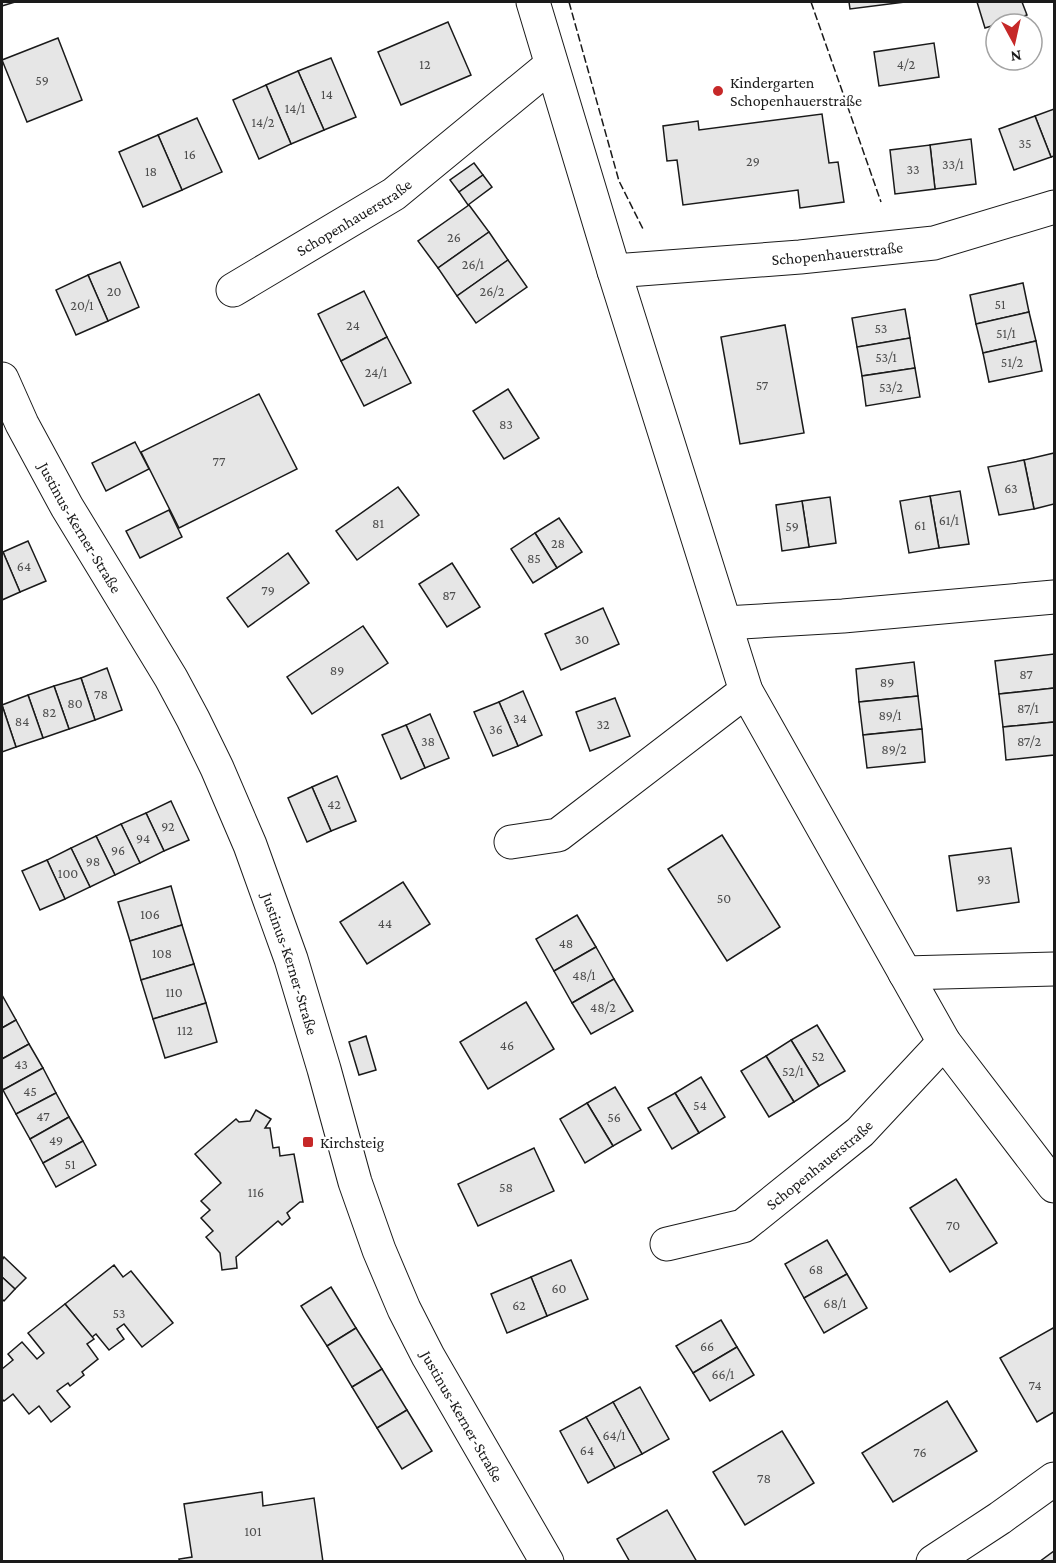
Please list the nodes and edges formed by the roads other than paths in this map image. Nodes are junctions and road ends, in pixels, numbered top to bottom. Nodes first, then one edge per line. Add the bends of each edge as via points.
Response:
1 (533, 2) edge
2 (551, 65) junction
3 (1054, 207) edge
4 (614, 271) junction
5 (233, 290) dead end
6 (2, 379) edge
7 (1054, 597) edge
8 (724, 623) junction
9 (746, 691) junction
10 (511, 842) dead end
11 (1054, 969) edge
12 (905, 973) junction
13 (944, 1042) junction
14 (1054, 1186) edge
15 (667, 1244) dead end
16 (1054, 1479) edge
17 (547, 1562) edge
18 (933, 1562) edge

1 - 2 street
2 - 4 street
2 - 5 street, Schopenhauerstraße via 394,194
3 - 4 street, Schopenhauerstraße via 934,243
4 - 8 street
6 - 17 street, Justinus-Kerner-Straße via 67,507 171,678 225,786 291,958 355,1182 379,1250 428,1356
7 - 8 street
8 - 9 street
9 - 10 street via 558,835
9 - 12 street
11 - 12 street
12 - 13 street
13 - 14 street
13 - 15 street, Schopenhauerstraße via 860,1132 743,1226
16 - 18 street

